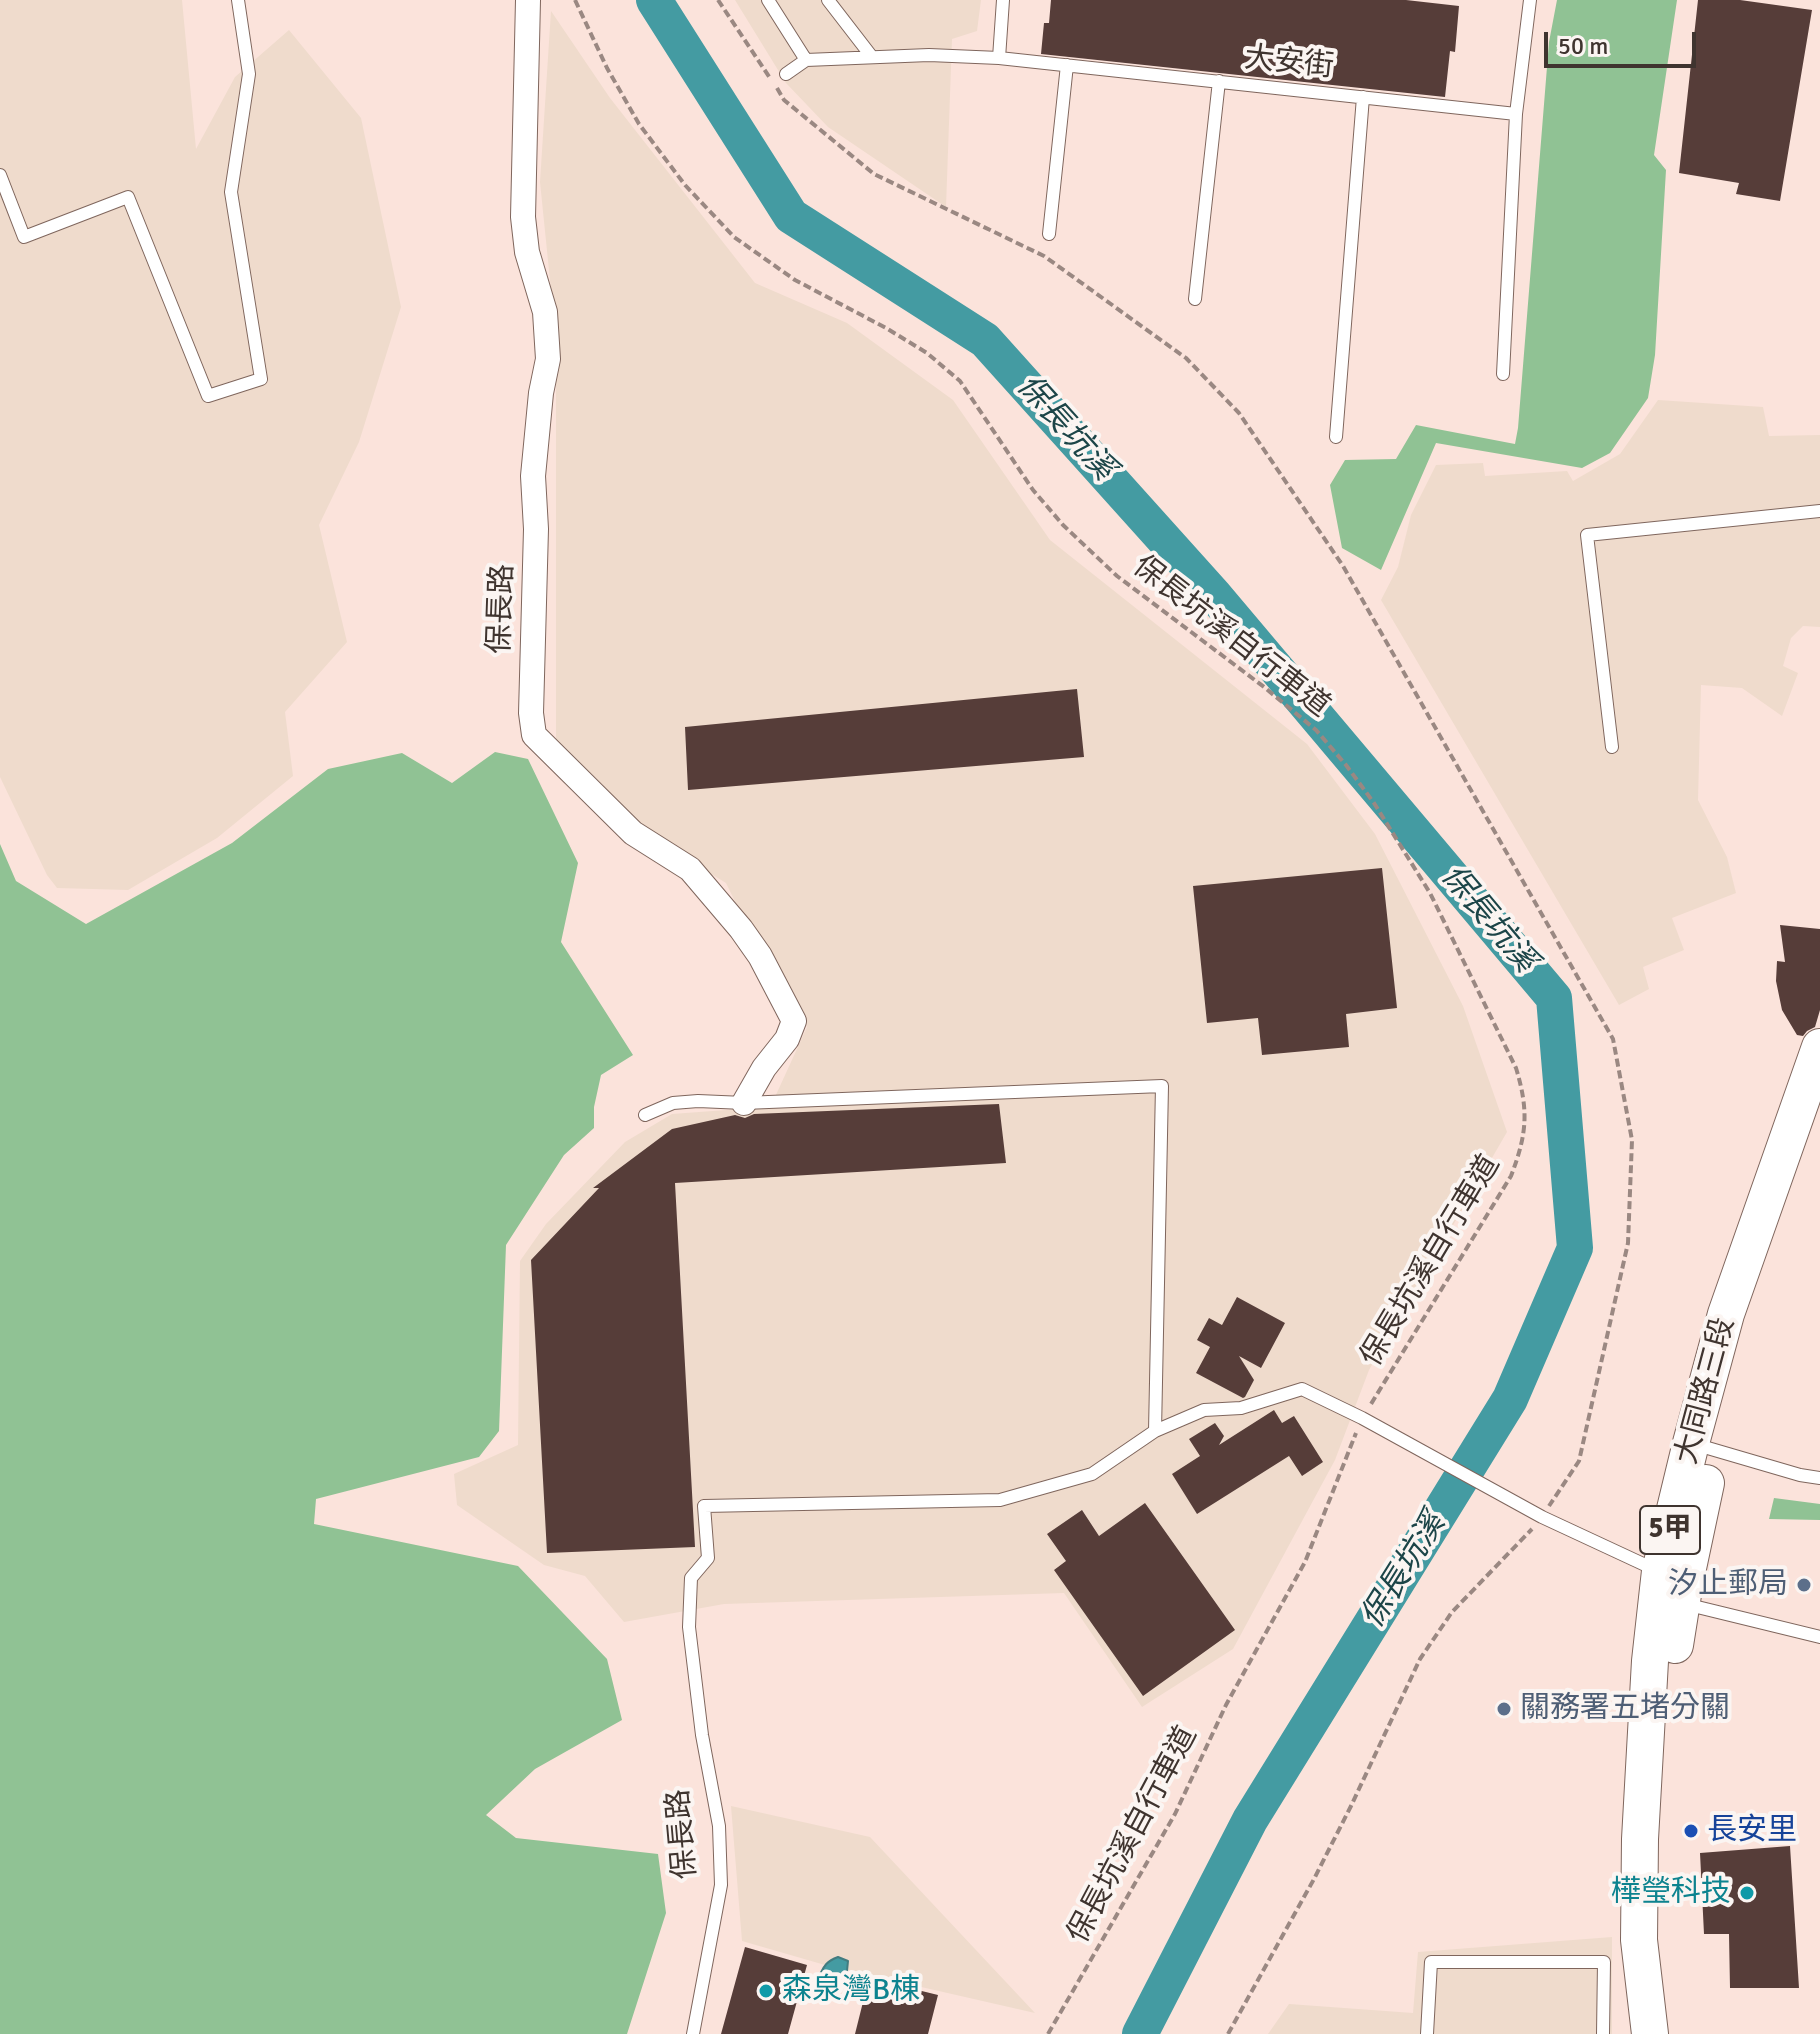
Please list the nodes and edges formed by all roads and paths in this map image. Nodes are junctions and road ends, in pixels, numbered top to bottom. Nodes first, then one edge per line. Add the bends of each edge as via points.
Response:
1 (238, 0) edge
2 (528, 0) edge
3 (575, 0) edge
4 (718, 0) edge
5 (768, 0) edge
6 (828, 0) edge
7 (1003, 0) edge
8 (1530, 0) edge
9 (872, 57) junction
10 (999, 58) junction
11 (806, 60) junction
12 (1067, 65) junction
13 (786, 74) dead end
14 (1219, 81) junction
15 (1363, 97) junction
16 (1516, 114) junction
17 (0, 175) edge
18 (1049, 234) dead end
19 (1195, 299) dead end
20 (1503, 374) dead end
21 (1336, 437) dead end
22 (1820, 511) edge
23 (1612, 747) dead end
24 (1820, 1047) edge
25 (744, 1103) junction
26 (645, 1115) dead end
27 (1820, 1117) edge
28 (1362, 1418) junction
29 (1155, 1431) junction
30 (1702, 1446) junction
31 (1820, 1478) edge
32 (1542, 1517) junction
33 (1675, 1586) junction
34 (1820, 1637) edge
35 (693, 2034) edge
36 (1048, 2034) edge
37 (1228, 2034) edge
38 (1427, 2034) edge
39 (1603, 2034) edge
40 (1650, 2034) edge
41 (1671, 2034) edge

1 - 17 lane via 249,74 231,192 261,379 208,396 128,197 24,237
2 - 25 street, 保長路 via 523,217 545,312 548,359 533,476 534,735 633,833 690,869 767,968 794,1021
3 - 28 path, 保長坑溪自行車道 via 639,124 685,185 734,237 795,280 927,353 960,381 1033,490 1063,525 1117,576 1316,730 1374,803 1430,893 1516,1068 1526,1120 1511,1176
4 - 32 path via 784,100 874,174 1044,256 1186,358 1239,413 1343,566 1613,1039 1632,1140 1628,1243 1579,1461
5 - 11 lane
6 - 9 lane
7 - 10 lane
8 - 16 lane
9 - 10 lane, 大安街
9 - 11 lane, 大安街
10 - 12 lane, 大安街
11 - 13 lane
12 - 14 lane, 大安街
12 - 18 lane
14 - 15 lane, 大安街
14 - 19 lane
15 - 16 lane, 大安街
15 - 21 lane
16 - 20 lane
22 - 23 lane via 1587,535
24 - 30 main road, 大同路三段 / 5甲 via 1726,1314
25 - 26 lane via 673,1103
25 - 29 lane via 1162,1086
27 - 30 main road, 大同路三段 / 5甲
28 - 29 lane via 1302,1389 1241,1408 1204,1410
28 - 32 lane
28 - 36 path, 保長坑溪自行車道 via 1305,1562 1226,1705 1175,1814
29 - 35 lane, 保長路 via 1092,1474 1000,1500 704,1506 708,1558 691,1578 689,1627 719,1826 721,1885
30 - 31 lane
30 - 33 main road, 大同路三段 / 5甲
32 - 33 lane
32 - 37 path via 1452,1612 1420,1659 1345,1818
33 - 34 lane
33 - 40 main road, 大同路三段 / 5甲 via 1650,1661 1640,1839 1639,1940
33 - 41 main road, 大同路三段 / 5甲 via 1662,1865
38 - 39 lane via 1431,1962 1604,1962

